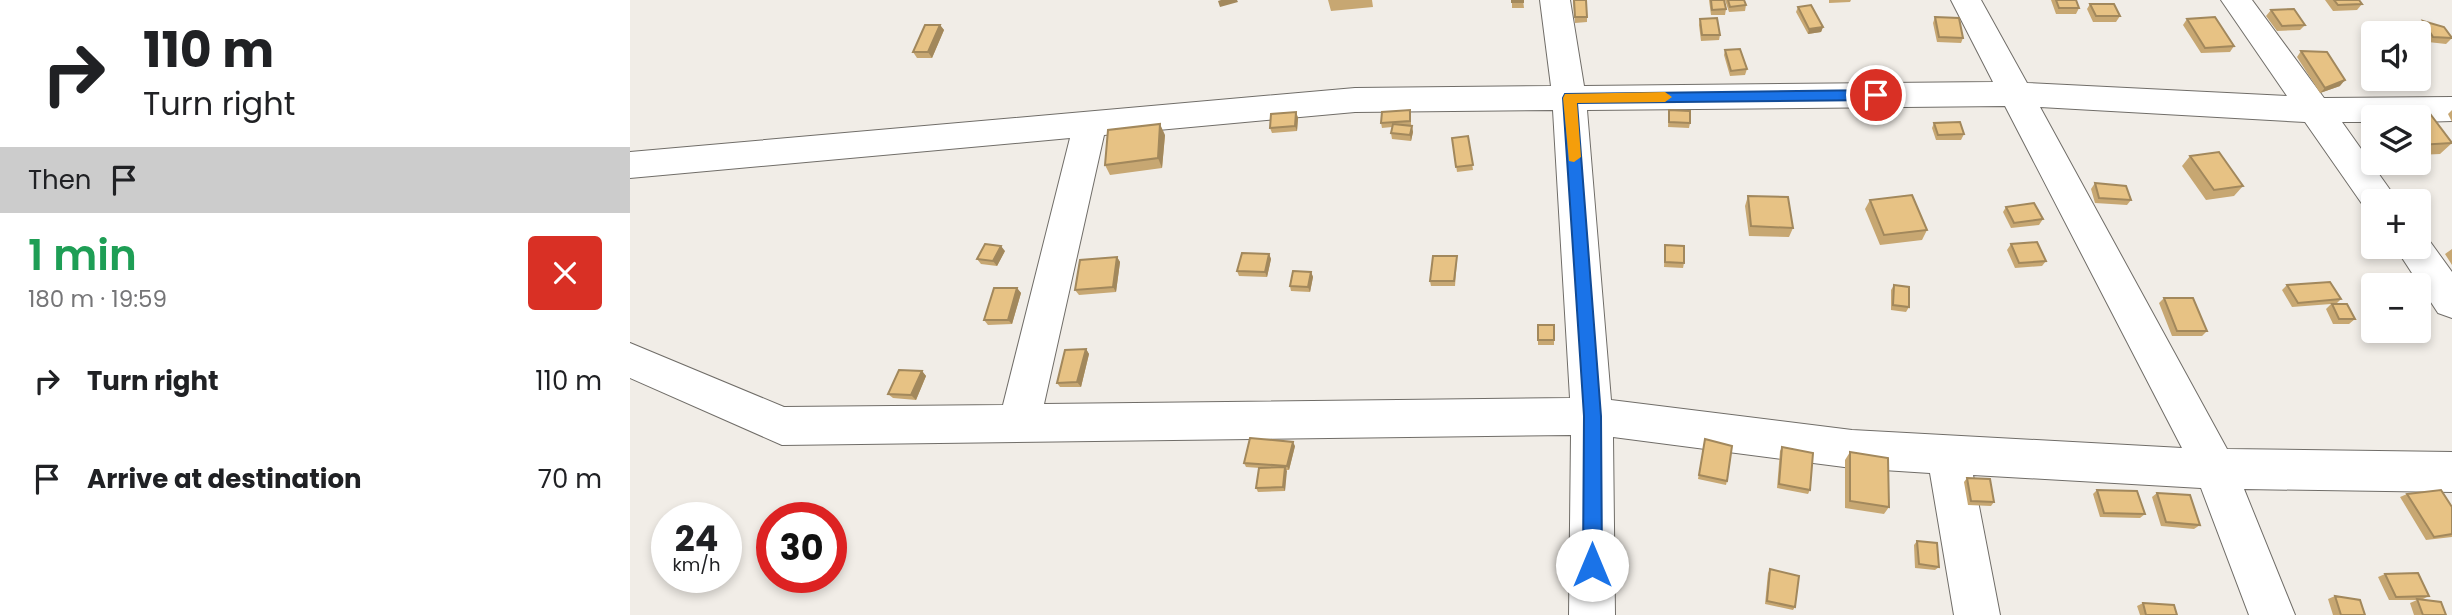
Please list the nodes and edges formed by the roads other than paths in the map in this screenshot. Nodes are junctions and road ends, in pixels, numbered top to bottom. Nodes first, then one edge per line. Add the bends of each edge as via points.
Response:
1 (1555, 0) edge
2 (1966, 0) edge
3 (2236, 0) edge
4 (2015, 94) junction
5 (1569, 98) junction
6 (2452, 109) edge
7 (2315, 110) junction
8 (1090, 124) junction
9 (630, 165) edge
10 (2371, 189) edge
11 (2422, 259) edge
12 (2452, 302) edge
13 (630, 360) edge
14 (1592, 416) junction
15 (1019, 423) junction
16 (1948, 454) junction
17 (2215, 468) junction
18 (2452, 472) edge
19 (1592, 615) edge
20 (1977, 615) edge
21 (2272, 615) edge

1 - 5 street
2 - 4 street
3 - 7 street
4 - 5 street
4 - 7 street
4 - 17 street
5 - 8 street via 1355,100
5 - 14 street
6 - 7 street
7 - 10 street
8 - 9 street
8 - 15 street
11 - 12 street
13 - 15 street via 782,426
14 - 15 street
14 - 16 street via 1852,449
14 - 19 street
16 - 17 street
16 - 20 street
17 - 18 street
17 - 21 street

